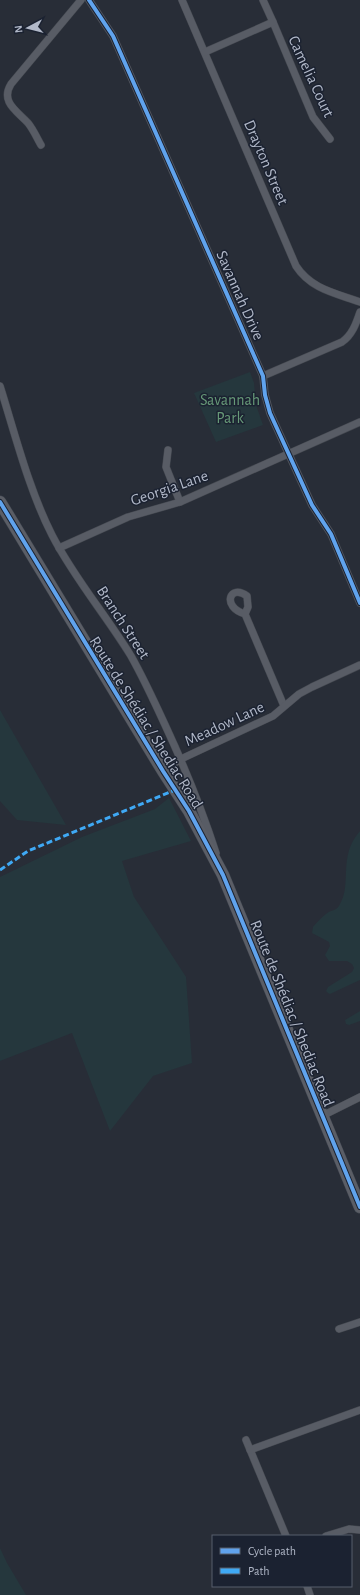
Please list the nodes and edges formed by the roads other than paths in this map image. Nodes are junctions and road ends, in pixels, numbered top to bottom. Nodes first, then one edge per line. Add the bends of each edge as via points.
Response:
1 (81, 0) edge
2 (89, 0) edge
3 (182, 0) edge
4 (263, 0) edge
5 (273, 22) junction
6 (205, 52) junction
7 (330, 139) dead end
8 (41, 145) dead end
9 (360, 302) edge
10 (360, 312) edge
11 (263, 376) junction
12 (0, 386) edge
13 (360, 422) edge
14 (168, 450) dead end
15 (288, 454) junction
16 (0, 502) edge
17 (180, 502) junction
18 (59, 548) junction
19 (360, 603) edge
20 (245, 614) dead end
21 (360, 666) edge
22 (284, 706) junction
23 (181, 759) junction
24 (163, 771) junction
25 (223, 875) junction
26 (360, 1097) edge
27 (322, 1116) junction
28 (360, 1207) edge
29 (360, 1322) edge
30 (339, 1330) dead end
31 (360, 1410) edge
32 (246, 1440) dead end
33 (250, 1450) junction
34 (360, 1530) edge
35 (286, 1535) edge
36 (329, 1535) edge

1 - 8 street via 8,90 10,105 30,125
2 - 11 street, Savannah Drive via 113,36
3 - 6 street, Drayton Street
4 - 5 street, Camelia Court
5 - 6 street
5 - 7 street, Camelia Court via 313,117
6 - 9 street, Drayton Street via 296,266 312,284
10 - 11 street via 354,328 346,339
11 - 15 street, Savannah Drive via 270,413
12 - 18 street, Branch Street via 37,499
13 - 15 street, Georgia Lane
14 - 17 street via 166,467
15 - 17 street, Georgia Lane
15 - 19 street, Savannah Drive via 312,505 331,534
16 - 24 main road, Route de Shédiac / Shediac Road
17 - 18 street, Georgia Lane via 128,517
18 - 23 street, Branch Street via 131,657
20 - 22 street
21 - 22 street, Meadow Lane via 312,687
22 - 23 street, Meadow Lane via 273,716
23 - 24 street, Meadow Lane
23 - 25 street, Branch Street via 205,817
24 - 25 main road, Route de Shédiac / Shediac Road via 189,811
25 - 27 main road, Route de Shédiac / Shediac Road
26 - 27 street
27 - 28 main road, Route de Shédiac / Shediac Road
29 - 30 street
31 - 33 street
32 - 33 street
33 - 35 street
34 - 36 street via 349,1529

